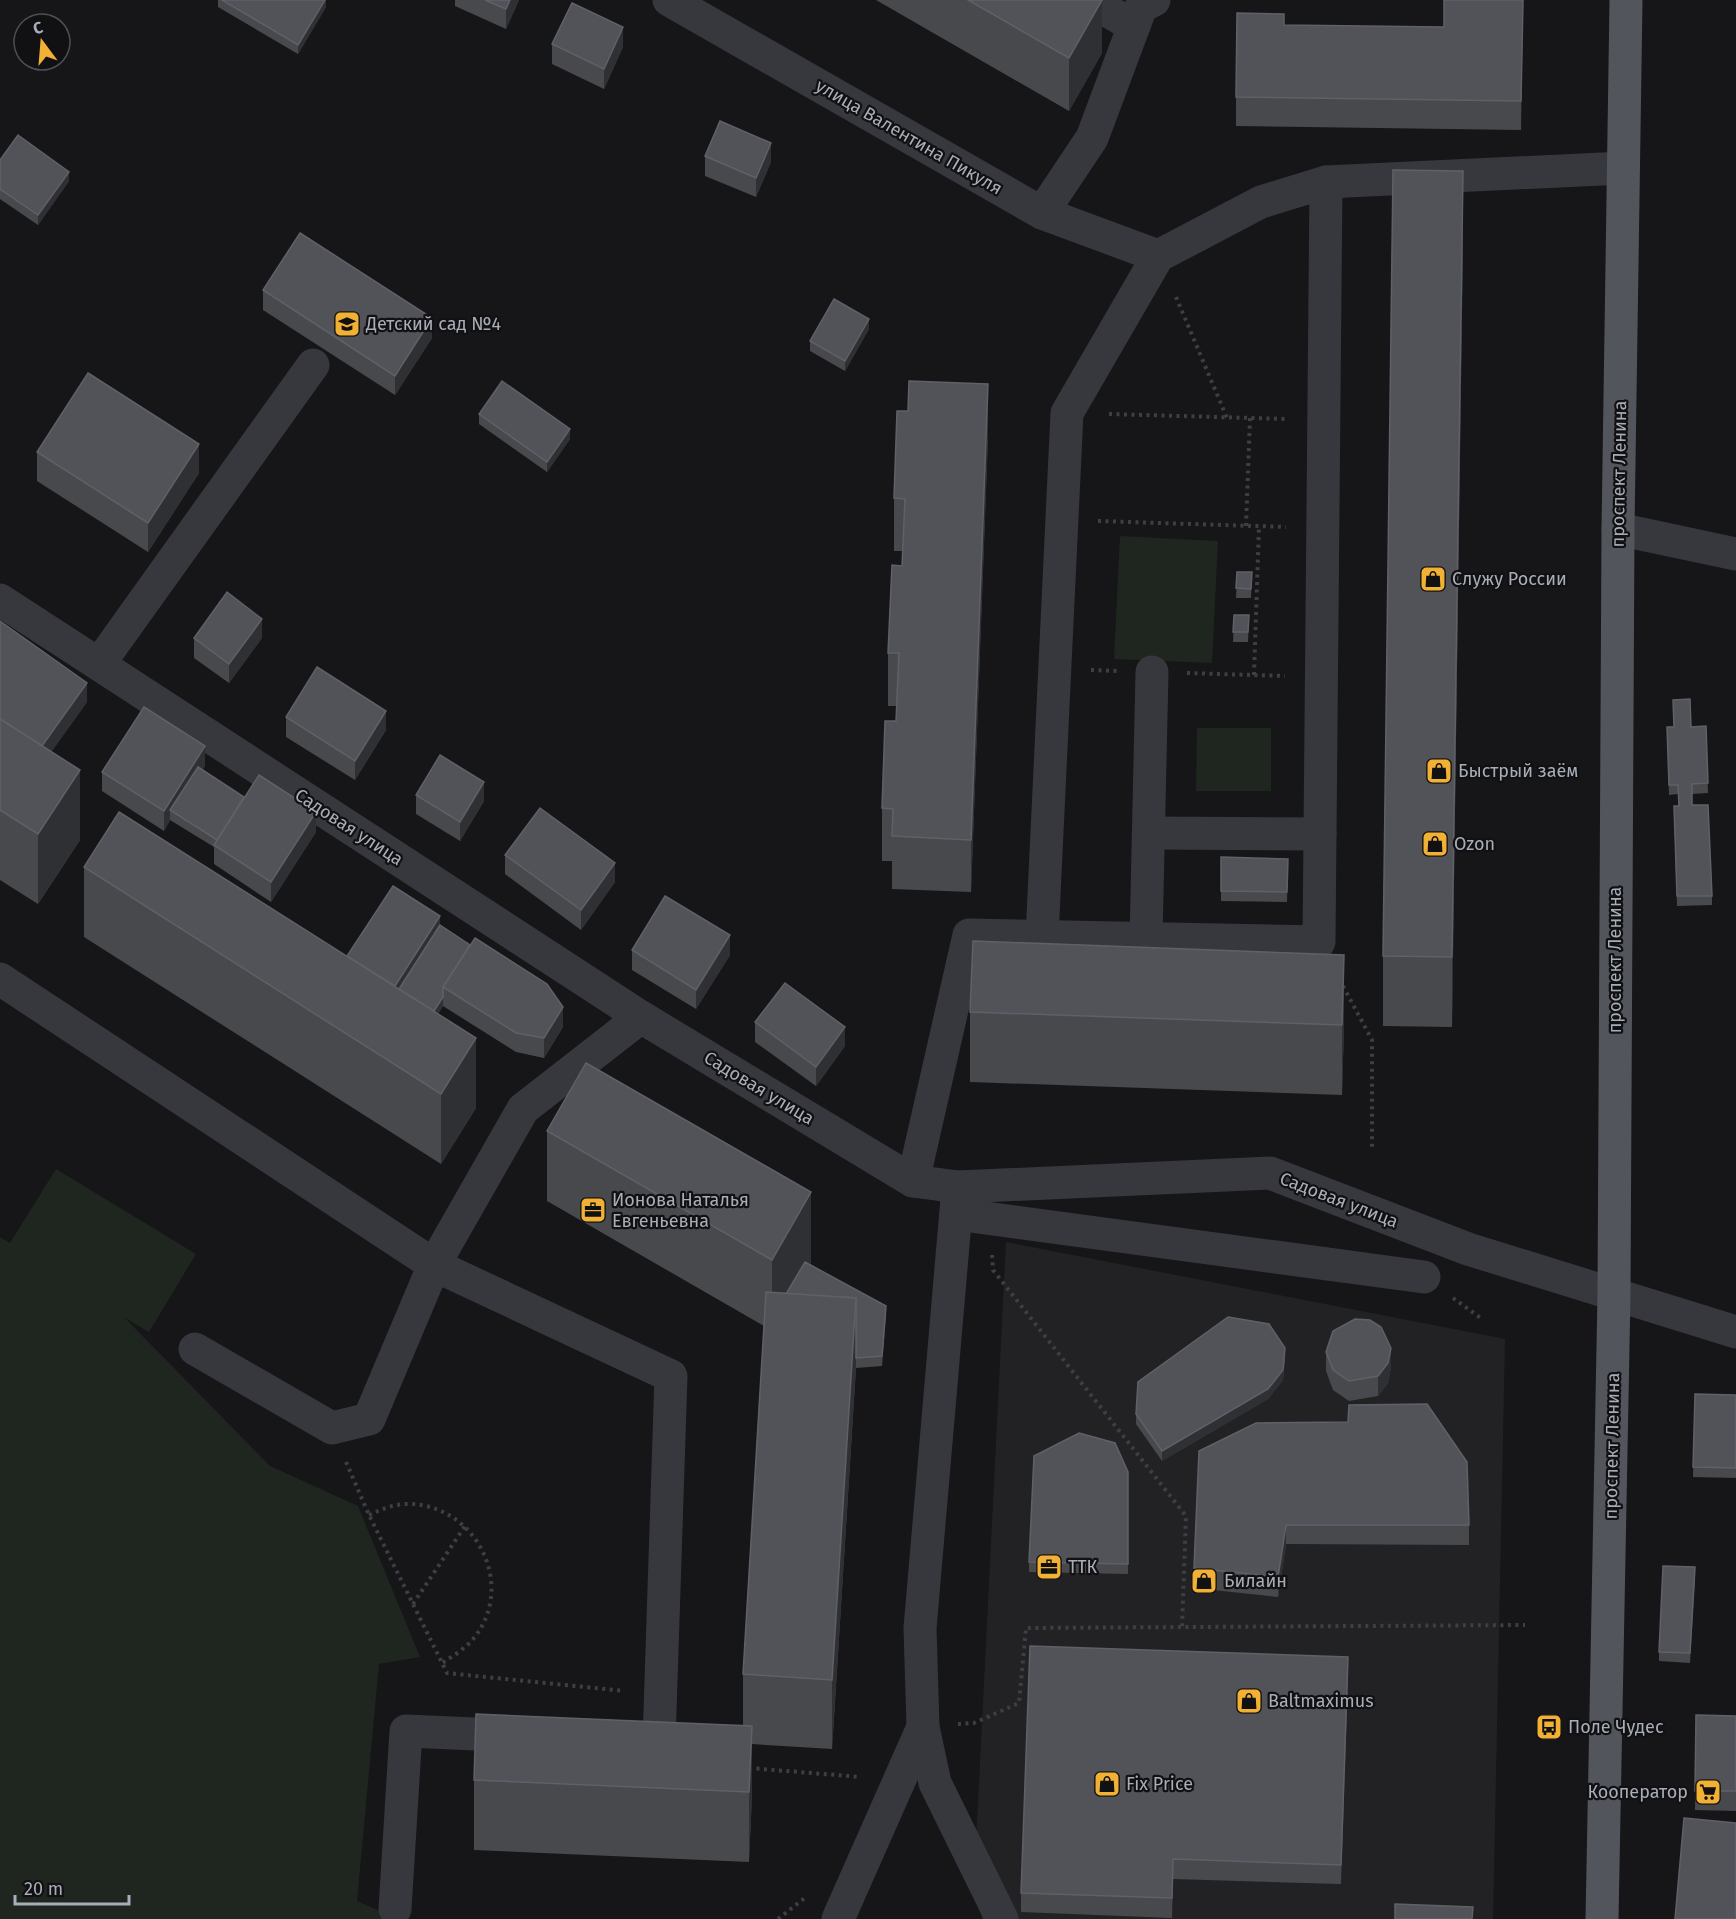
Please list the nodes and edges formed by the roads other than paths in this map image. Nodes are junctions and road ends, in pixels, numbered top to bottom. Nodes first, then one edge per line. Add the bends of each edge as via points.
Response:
1 (669, 0) edge
2 (1088, 0) edge
3 (1626, 0) edge
4 (1140, 8) edge
5 (1623, 168) junction
6 (1326, 182) junction
7 (1042, 213) junction
8 (1158, 256) junction
9 (313, 365) dead end
10 (1618, 529) junction
11 (1736, 554) edge
12 (0, 600) edge
13 (99, 664) junction
14 (1152, 672) dead end
15 (1149, 833) junction
16 (1320, 834) junction
17 (1042, 937) junction
18 (1146, 939) junction
19 (0, 979) edge
20 (641, 1017) junction
21 (913, 1181) junction
22 (957, 1201) junction
23 (434, 1264) junction
24 (1424, 1277) dead end
25 (1614, 1294) junction
26 (1736, 1332) edge
27 (195, 1349) dead end
28 (923, 1727) junction
29 (544, 1737) edge
30 (602, 1739) edge
31 (395, 1909) dead end
32 (838, 1919) edge
33 (1002, 1919) edge
34 (1602, 1919) edge

1 - 7 street, улица Валентина Пикуля
2 - 4 street
3 - 5 main road, проспект Ленина
4 - 7 street via 1092,138
5 - 6 street
5 - 10 main road, проспект Ленина
6 - 8 street via 1261,202
6 - 16 street
7 - 8 street, улица Валентина Пикуля
8 - 17 street via 1067,413
9 - 13 street
10 - 11 street
10 - 25 main road, проспект Ленина
12 - 13 street, Садовая улица
13 - 20 street, Садовая улица
14 - 15 street
15 - 16 street
15 - 18 street
16 - 18 street via 1319,942
17 - 18 street
17 - 21 street via 969,934
19 - 23 street
20 - 21 street, Садовая улица
20 - 23 street via 523,1109
21 - 22 street, Садовая улица
22 - 24 street
22 - 25 street, Садовая улица via 1270,1173 1468,1249
22 - 28 street via 920,1628
23 - 27 street via 369,1419 332,1428
23 - 30 street via 671,1376 659,1742
25 - 26 street, Садовая улица
25 - 34 main road, проспект Ленина
28 - 32 street
28 - 33 street via 935,1783
29 - 31 street via 406,1731

